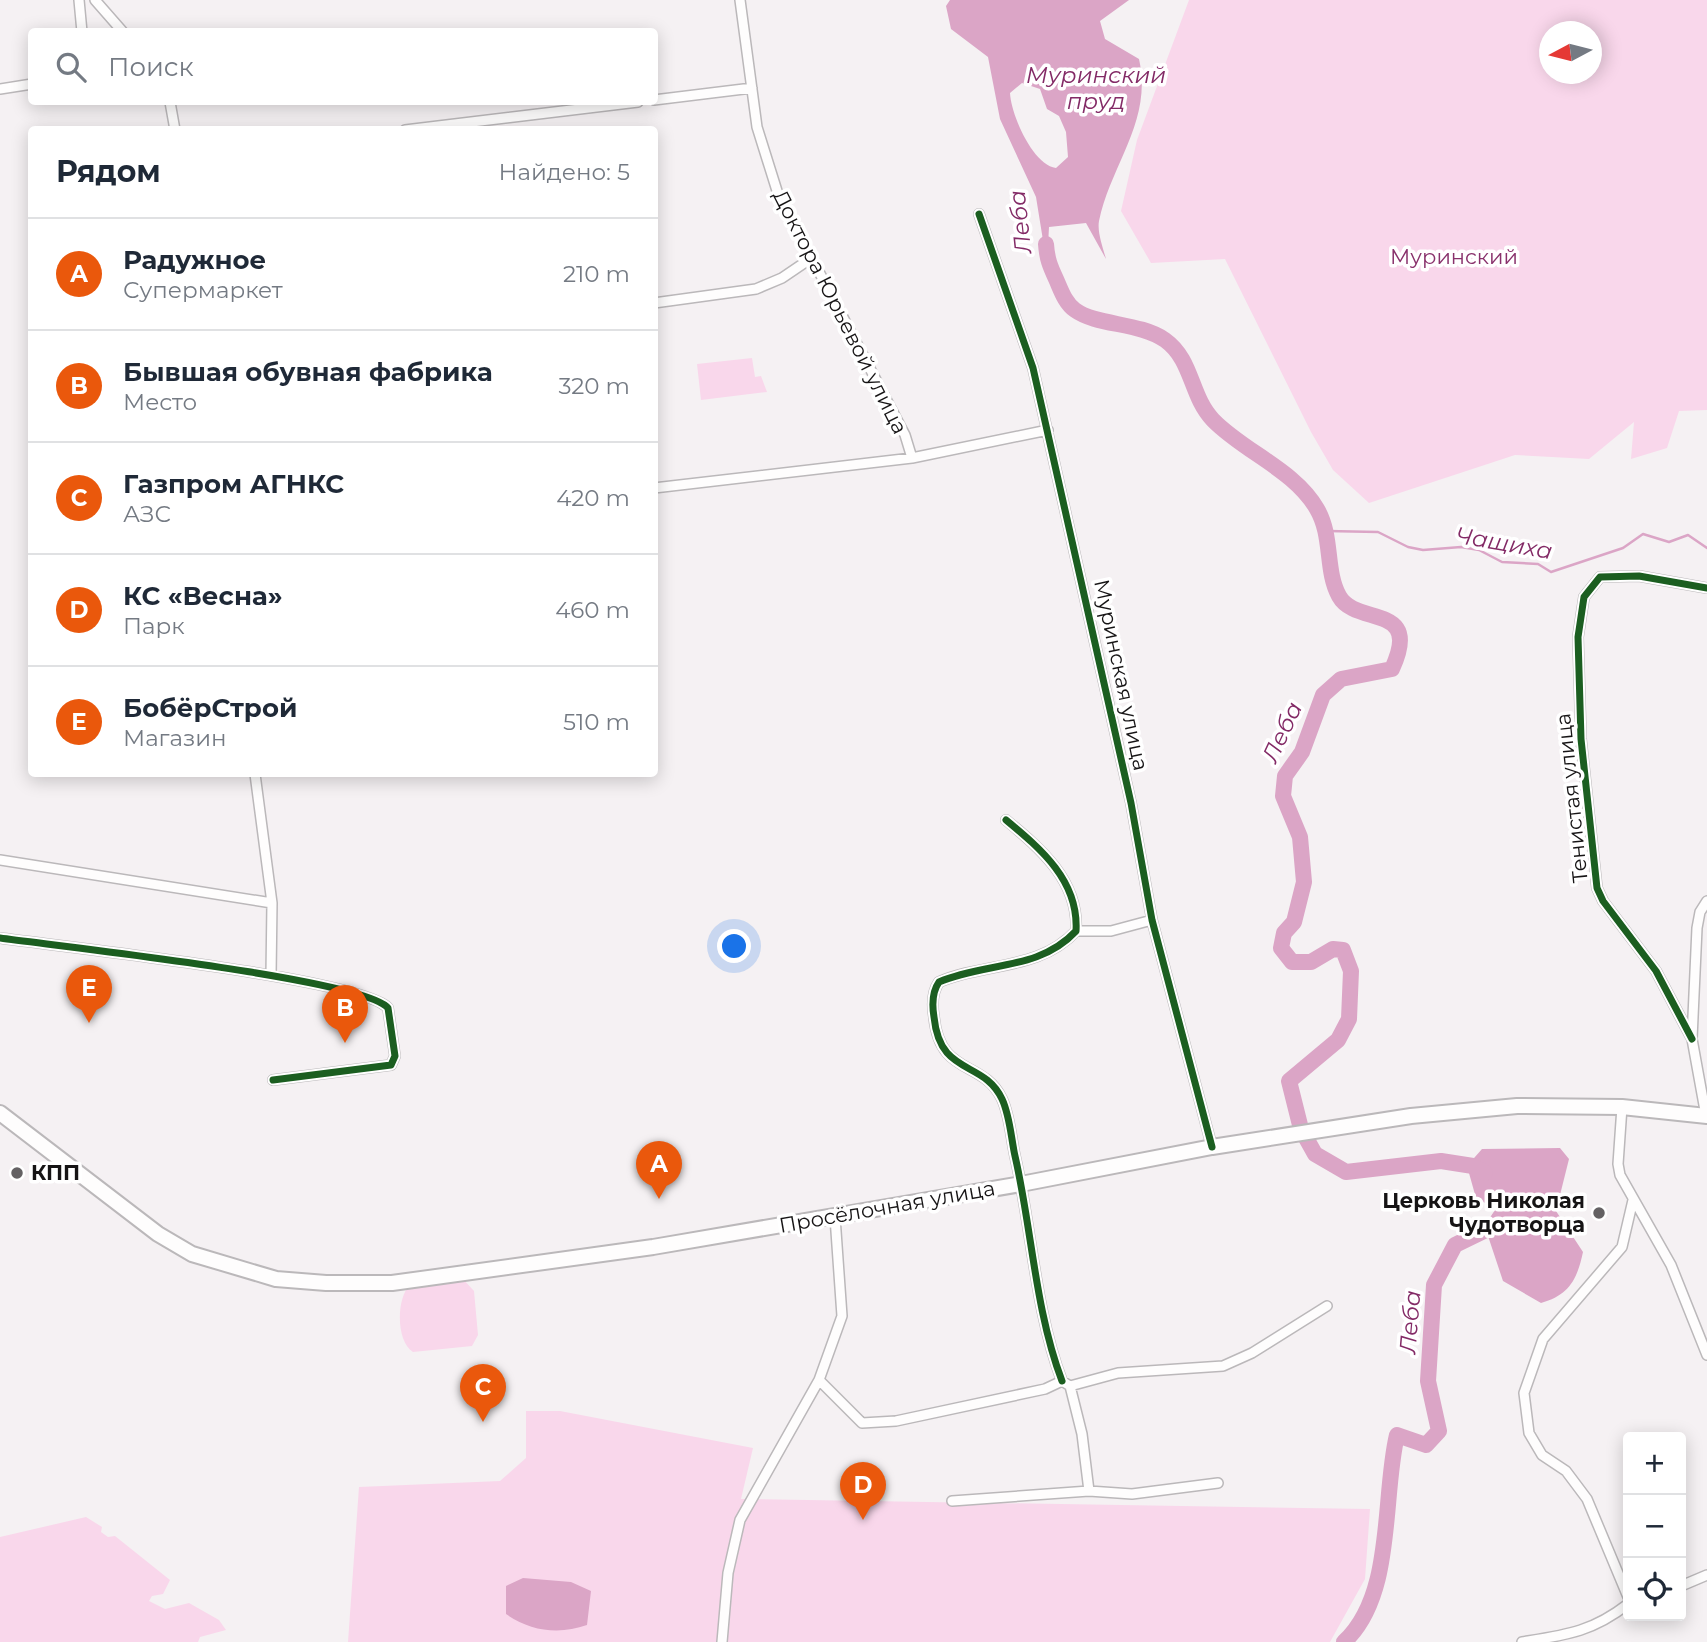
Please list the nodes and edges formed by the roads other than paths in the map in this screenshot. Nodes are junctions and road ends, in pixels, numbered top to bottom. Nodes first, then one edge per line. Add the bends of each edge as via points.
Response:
1 (79, 0) edge
2 (95, 0) edge
3 (740, 0) edge
4 (82, 28) edge
5 (120, 28) edge
6 (28, 85) edge
7 (752, 88) junction
8 (0, 89) edge
9 (658, 100) edge
10 (171, 105) edge
11 (613, 105) edge
12 (174, 126) edge
13 (438, 126) edge
14 (979, 214) dead end
15 (810, 259) junction
16 (658, 302) edge
17 (1048, 430) junction
18 (912, 458) junction
19 (658, 488) edge
20 (1707, 588) edge
21 (256, 777) edge
22 (1006, 820) dead end
23 (0, 862) edge
24 (1707, 901) edge
25 (272, 903) junction
26 (1152, 920) junction
27 (1076, 932) junction
28 (0, 938) edge
29 (271, 975) junction
30 (1692, 1038) junction
31 (273, 1080) dead end
32 (1622, 1107) junction
33 (0, 1113) edge
34 (1707, 1116) edge
35 (1212, 1147) junction
36 (1021, 1184) junction
37 (1633, 1200) junction
38 (835, 1217) junction
39 (1327, 1306) dead end
40 (1707, 1355) edge
41 (819, 1380) junction
42 (1066, 1384) junction
43 (1219, 1483) dead end
44 (1089, 1490) junction
45 (952, 1501) dead end
46 (1707, 1575) edge
47 (1686, 1584) edge
48 (1623, 1585) edge
49 (1623, 1608) edge
50 (722, 1642) edge
51 (1522, 1642) edge

1 - 4 street
2 - 5 street
3 - 7 street, Доктора Юрьевой улица
6 - 8 street
7 - 9 street
7 - 15 street, Доктора Юрьевой улица via 768,167
10 - 12 street
11 - 13 street
14 - 17 street, Муринская улица via 1033,368
15 - 16 street via 756,289
15 - 18 street, Доктора Юрьевой улица via 905,435
17 - 18 street
17 - 26 street, Муринская улица via 1131,803
18 - 19 street
20 - 30 street, Тенистая улица via 1639,576 1596,579 1584,597 1578,637 1581,739 1593,869 1603,901 1656,971
21 - 25 street
22 - 27 street via 1042,851 1064,878
23 - 25 street via 144,880
24 - 30 street via 1697,928
25 - 29 street
26 - 27 street via 1103,932
26 - 35 street, Муринская улица
27 - 36 street via 1023,963 946,979 934,989 935,1034 944,1053 991,1083 1002,1098
28 - 29 street
29 - 31 street via 358,993 386,1004 395,1056 388,1066
30 - 34 street
32 - 34 main road, Просёлочная улица
32 - 35 main road, Просёлочная улица via 1517,1106 1411,1116
32 - 37 street via 1618,1164
33 - 38 main road, Просёлочная улица via 175,1245 222,1265 276,1279 392,1283
35 - 36 main road, Просёлочная улица
36 - 38 main road, Просёлочная улица
36 - 42 street via 1044,1316
37 - 40 street via 1671,1265
37 - 48 street via 1622,1247 1552,1326 1528,1374 1524,1393 1529,1433 1542,1455 1566,1471 1587,1499
38 - 41 street via 842,1315
39 - 42 street via 1223,1366 1118,1373
41 - 42 street via 862,1423 896,1421
41 - 50 street via 745,1507 728,1573
42 - 44 street via 1083,1434
43 - 44 street via 1132,1494
44 - 45 street
46 - 47 street
49 - 51 street via 1585,1631

